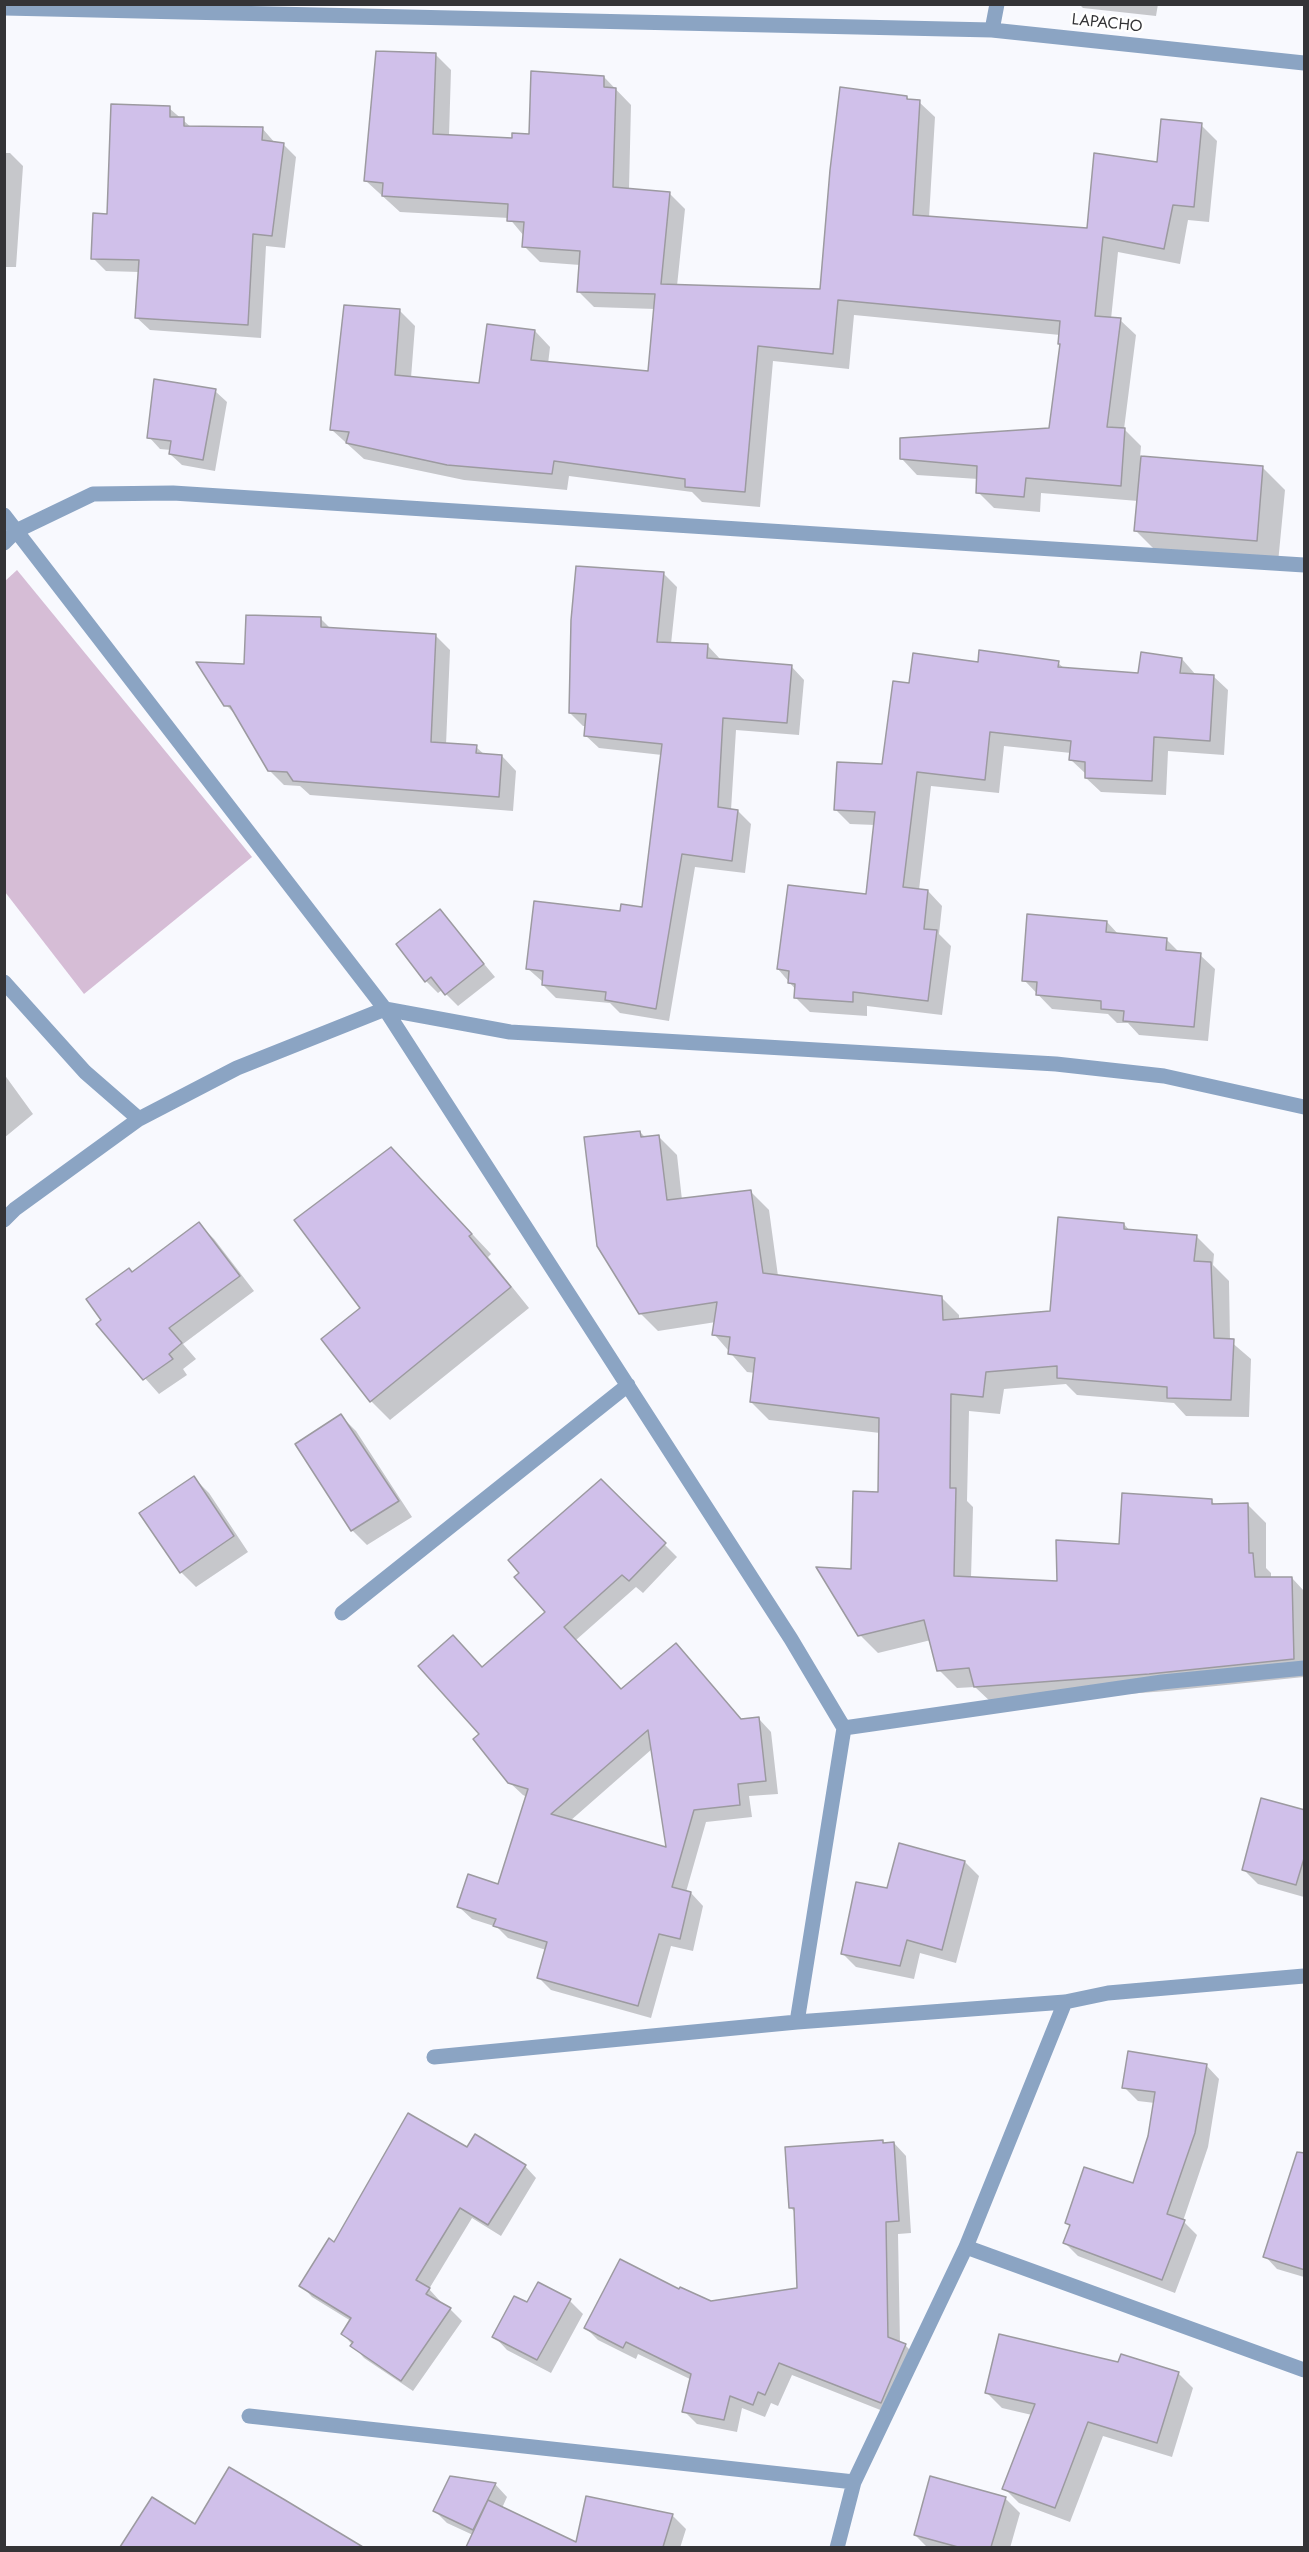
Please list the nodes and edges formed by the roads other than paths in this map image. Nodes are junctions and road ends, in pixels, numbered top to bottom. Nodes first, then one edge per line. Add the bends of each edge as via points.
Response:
1 (997, 4) edge
2 (4, 8) edge
3 (992, 30) junction
4 (1305, 63) edge
5 (4, 515) edge
6 (16, 531) junction
7 (4, 543) edge
8 (1305, 565) edge
9 (4, 982) edge
10 (385, 1009) junction
11 (1305, 1107) edge
12 (139, 1119) junction
13 (4, 1220) edge
14 (627, 1385) junction
15 (342, 1613) dead end
16 (1305, 1668) edge
17 (844, 1728) junction
18 (1305, 1976) edge
19 (1065, 2002) junction
20 (797, 2022) junction
21 (434, 2057) dead end
22 (966, 2247) junction
23 (1305, 2370) edge
24 (249, 2416) dead end
25 (854, 2482) junction
26 (837, 2547) edge

1 - 3 street
2 - 3 street, LAPACHO
3 - 4 street, LAPACHO
5 - 6 street
6 - 7 street
6 - 8 street via 93,494 173,493
6 - 10 street
9 - 12 street via 85,1072
10 - 11 street via 510,1032 1067,1065 1164,1076
10 - 12 street via 237,1068
10 - 14 street
12 - 13 street
14 - 15 street
14 - 17 street
16 - 17 street via 1162,1682
17 - 20 street
18 - 19 street via 1108,1993
19 - 20 street
19 - 22 street
20 - 21 street
22 - 23 street
22 - 25 street
24 - 25 street
25 - 26 street

